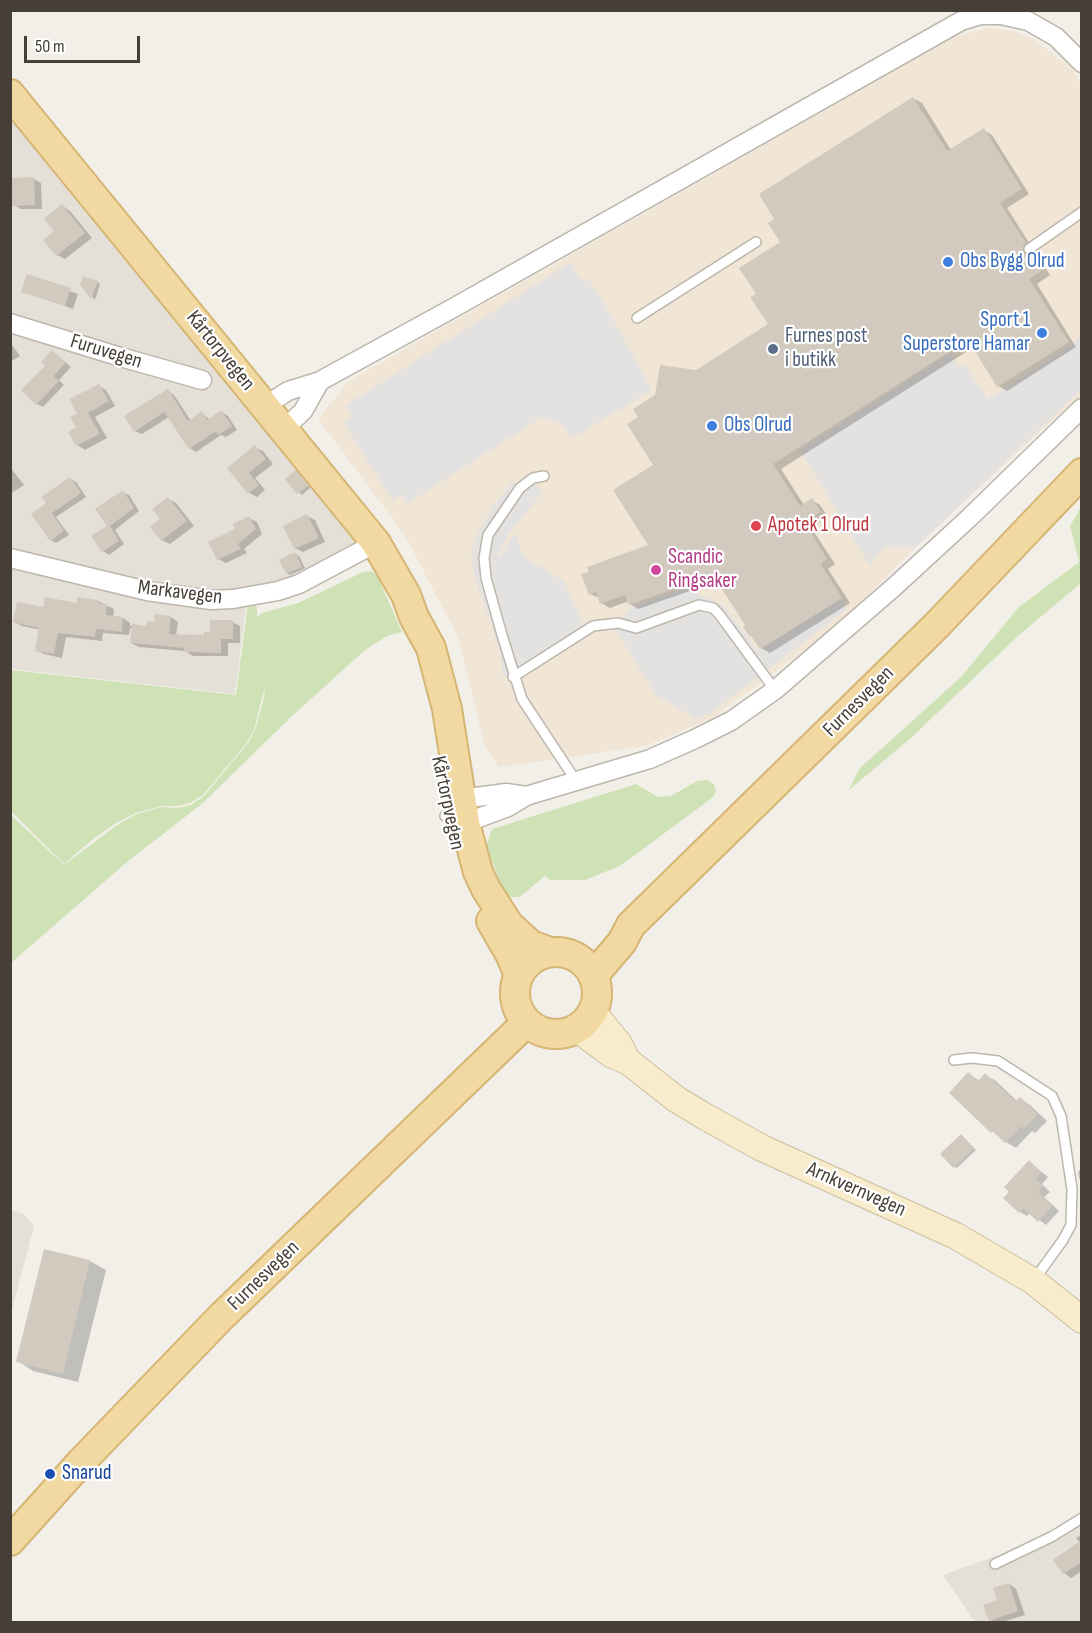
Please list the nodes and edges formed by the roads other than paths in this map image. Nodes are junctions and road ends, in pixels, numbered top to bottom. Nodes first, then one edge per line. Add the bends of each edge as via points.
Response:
1 (1082, 63) edge
2 (10, 94) edge
3 (1082, 212) edge
4 (756, 242) dead end
5 (1029, 249) dead end
6 (638, 318) dead end
7 (10, 323) edge
8 (202, 380) dead end
9 (320, 381) junction
10 (265, 406) junction
11 (1082, 408) edge
12 (284, 429) junction
13 (1082, 473) edge
14 (544, 476) dead end
15 (380, 540) junction
16 (10, 558) edge
17 (513, 677) junction
18 (775, 690) junction
19 (576, 781) junction
20 (526, 795) junction
21 (457, 813) junction
22 (550, 952) junction
23 (586, 968) junction
24 (519, 975) junction
25 (584, 1019) junction
26 (527, 1022) junction
27 (954, 1060) dead end
28 (1033, 1281) junction
29 (1082, 1320) edge
30 (1082, 1518) edge
31 (10, 1541) edge
32 (995, 1564) dead end

1 - 9 street via 1056,37 1028,21 1001,15 961,21
2 - 10 main road, Kårtorpvegen
3 - 5 lane
4 - 6 lane
7 - 8 street, Furuvegen
9 - 10 street via 288,391
9 - 12 street via 303,411
10 - 12 main road, Kårtorpvegen
11 - 18 street via 894,587
12 - 15 main road, Kårtorpvegen
13 - 23 main road, Furnesvegen via 936,626 631,926 613,935
14 - 17 lane via 533,478 520,488 484,547 486,578
15 - 16 street, Markavegen via 299,584 233,599 211,600 147,591
15 - 21 main road, Kårtorpvegen via 414,617
17 - 18 lane via 593,626 618,623 636,628 699,605 713,608 719,614
17 - 19 lane via 522,699
18 - 19 street via 731,721 695,739 639,763
19 - 20 street
20 - 21 street via 508,807
20 - 21 street via 506,793
21 - 22 main road, Kårtorpvegen via 478,872 498,910 522,938
21 - 24 main road, Kårtorpvegen via 462,869
22 - 23 main road via 560,952
22 - 24 main road via 531,960
23 - 25 main road via 596,994
24 - 26 main road via 515,995
25 - 26 main road via 568,1031 550,1033
25 - 28 main road, Arnkvernvegen via 611,1053 731,1132 956,1236
26 - 31 main road, Furnesvegen via 221,1317
27 - 28 lane via 998,1061 1052,1096 1061,1116 1072,1189 1071,1225
28 - 29 main road, Arnkvernvegen
30 - 32 lane

